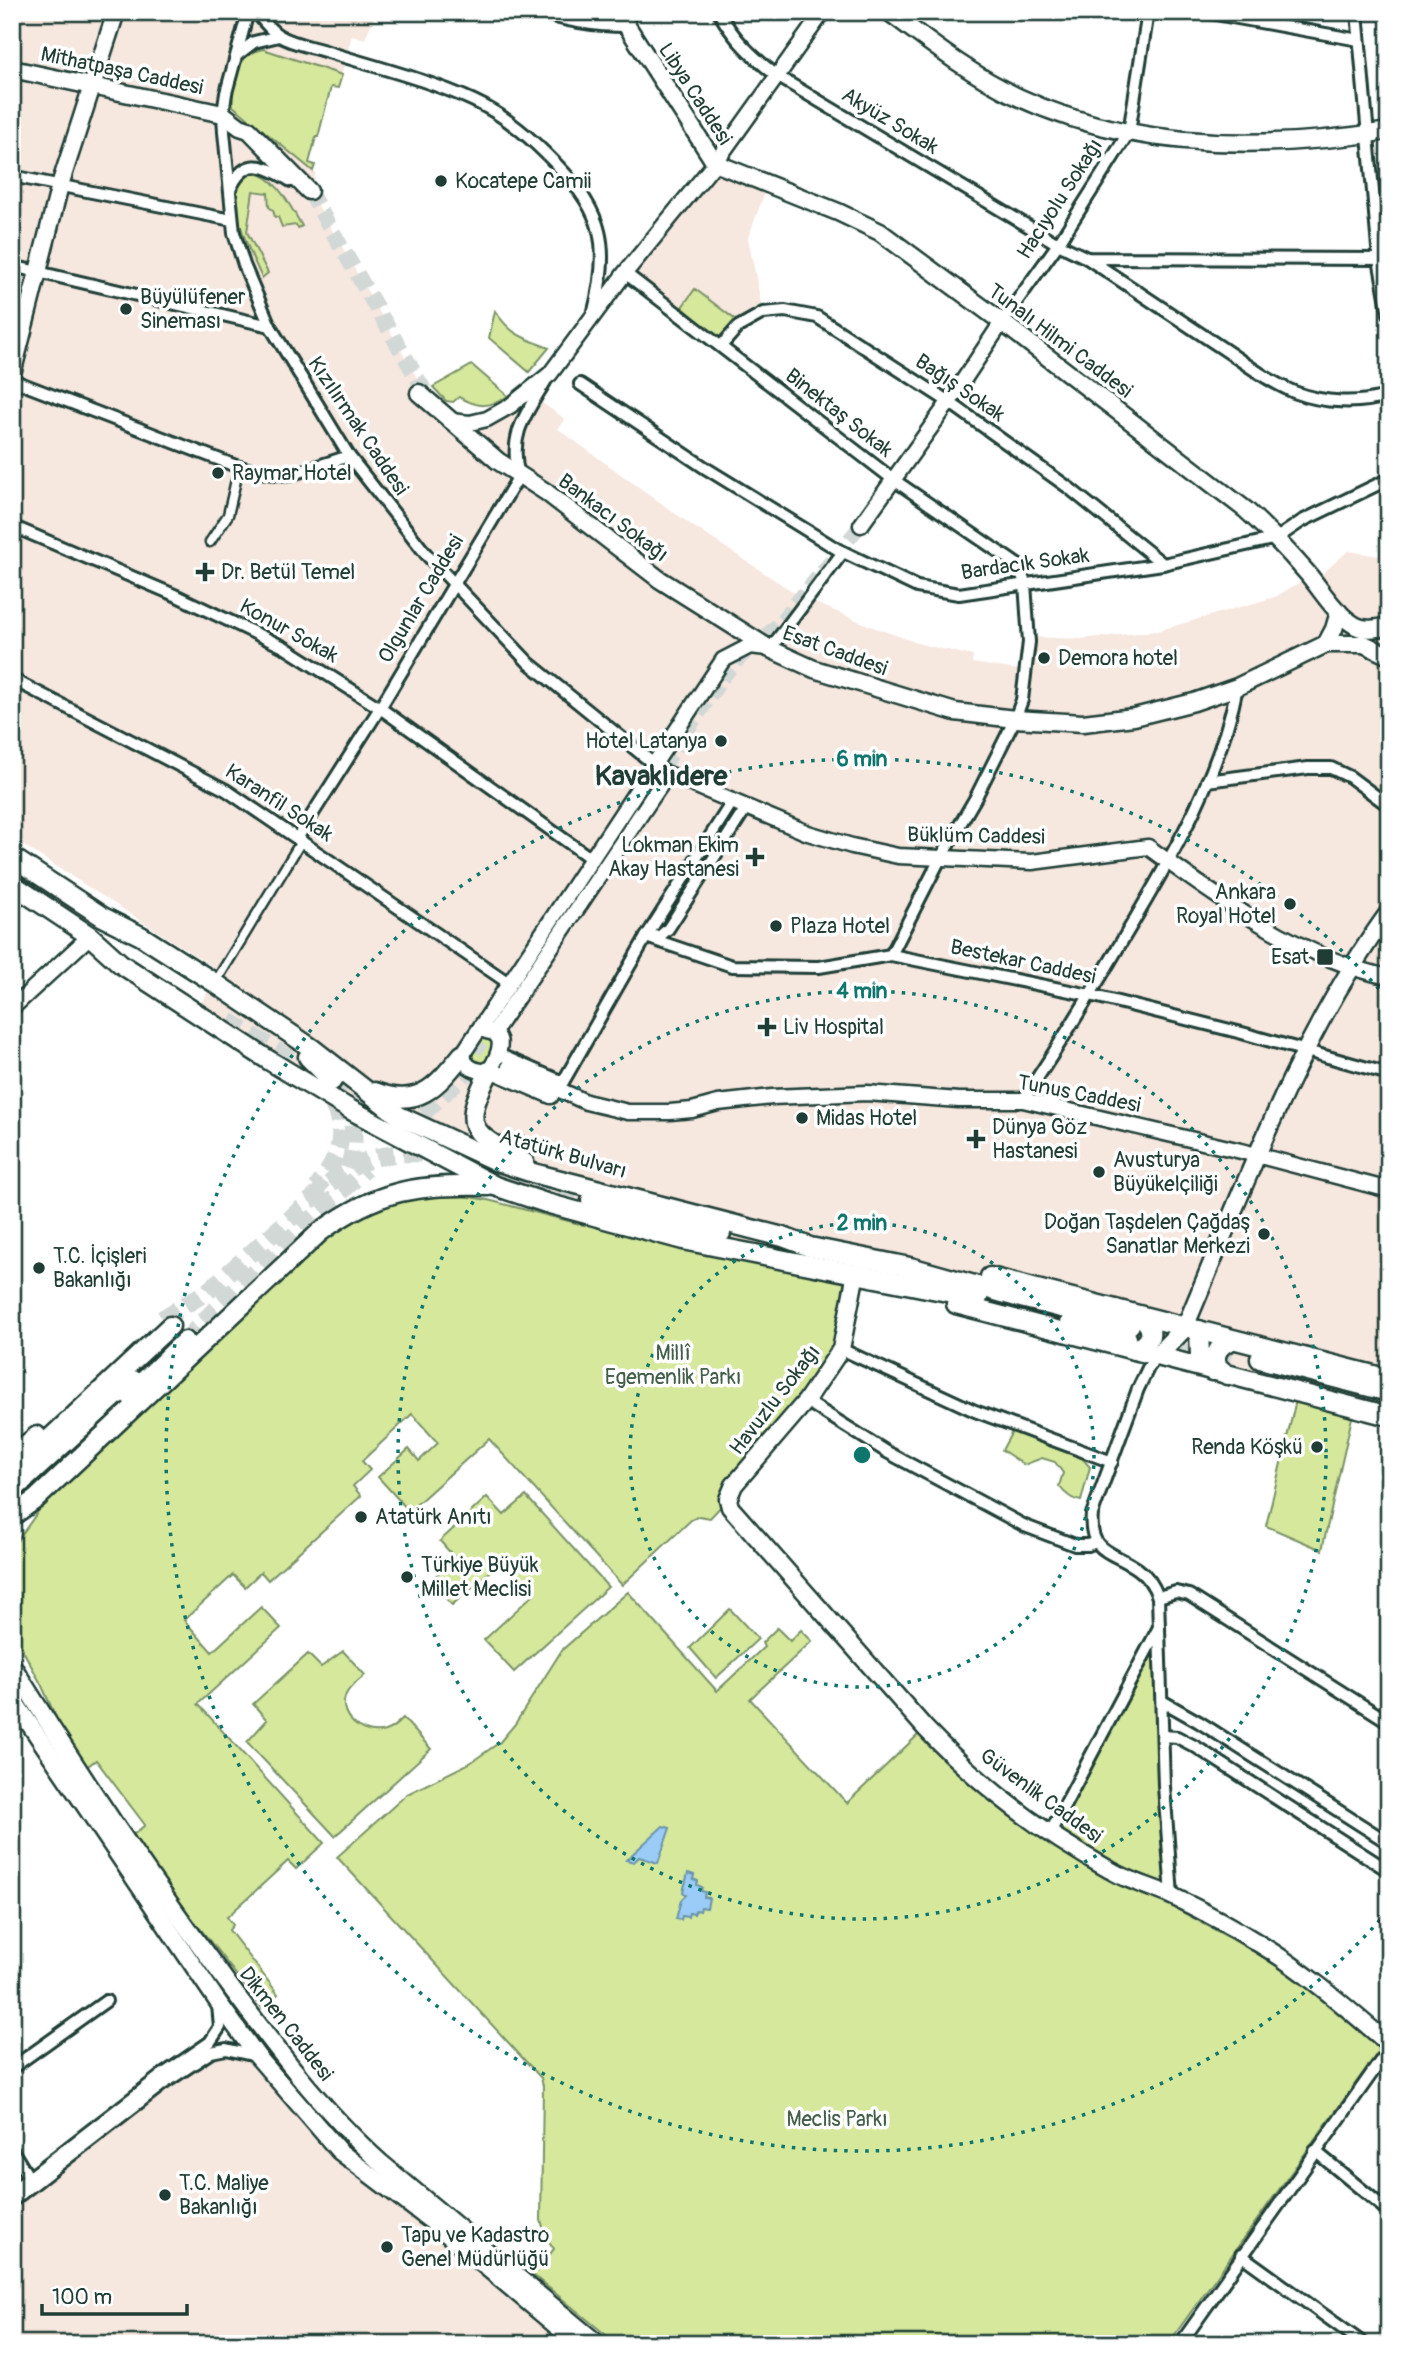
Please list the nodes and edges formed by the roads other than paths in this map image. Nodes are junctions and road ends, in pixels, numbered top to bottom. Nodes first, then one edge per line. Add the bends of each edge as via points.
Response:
1 (116, 12) edge
2 (248, 12) edge
3 (256, 12) edge
4 (538, 12) edge
5 (719, 12) edge
6 (823, 12) edge
7 (889, 12) edge
8 (1148, 12) edge
9 (1204, 12) edge
10 (1357, 12) edge
11 (622, 19) edge
12 (279, 36) junction
13 (1359, 40) junction
14 (235, 57) junction
15 (12, 69) edge
16 (778, 76) junction
17 (92, 86) junction
18 (223, 114) junction
19 (240, 127) junction
20 (1389, 131) edge
21 (1129, 132) junction
22 (1367, 134) junction
23 (715, 163) junction
24 (12, 176) edge
25 (291, 181) junction
26 (60, 186) junction
27 (229, 191) junction
28 (232, 220) junction
29 (1058, 244) junction
30 (1087, 258) junction
31 (1384, 259) edge
32 (12, 266) edge
33 (38, 273) junction
34 (625, 273) junction
35 (594, 313) junction
36 (1389, 314) edge
37 (1002, 322) junction
38 (271, 326) junction
39 (721, 346) junction
40 (550, 373) junction
41 (12, 377) edge
42 (580, 384) dead end
43 (422, 391) tunnel mouth
44 (1389, 394) edge
45 (949, 402) junction
46 (444, 416) junction
47 (349, 456) junction
48 (239, 467) junction
49 (519, 476) junction
50 (1389, 479) edge
51 (894, 480) junction
52 (861, 525) tunnel mouth
53 (12, 526) edge
54 (1277, 538) junction
55 (210, 542) dead end
56 (843, 552) junction
57 (1163, 564) junction
58 (1025, 583) junction
59 (454, 586) junction
60 (1339, 612) junction
61 (1389, 626) edge
62 (1326, 644) junction
63 (770, 649) junction
64 (1389, 656) edge
65 (12, 679) edge
66 (1237, 687) junction
67 (380, 708) junction
68 (1015, 719) junction
69 (655, 765) junction
70 (668, 774) junction
71 (1207, 781) junction
72 (732, 802) junction
73 (1389, 806) edge
74 (746, 808) junction
75 (300, 839) junction
76 (12, 857) edge
77 (940, 859) junction
78 (593, 860) junction
79 (1169, 862) junction
80 (688, 871) junction
81 (701, 879) junction
82 (12, 884) edge
83 (1389, 912) edge
84 (103, 917) junction
85 (90, 936) junction
86 (646, 937) junction
87 (891, 955) junction
88 (1350, 967) junction
89 (1389, 977) edge
90 (215, 983) junction
91 (510, 984) junction
92 (1090, 995) junction
93 (12, 1008) edge
94 (229, 1021) tunnel mouth
95 (494, 1032) junction
96 (475, 1035) junction
97 (1306, 1051) junction
98 (462, 1055) junction
99 (494, 1062) junction
100 (509, 1067) dead end
101 (1389, 1074) edge
102 (332, 1081) tunnel mouth
103 (356, 1084) junction
104 (1023, 1100) junction
105 (670, 1112) junction
106 (1258, 1155) junction
107 (551, 1177) junction
108 (578, 1184) junction
109 (495, 1186) junction
110 (1389, 1191) edge
111 (591, 1201) tunnel mouth
112 (572, 1210) junction
113 (810, 1247) junction
114 (856, 1273) junction
115 (1192, 1329) junction
116 (174, 1331) junction
117 (1133, 1333) junction
118 (841, 1349) junction
119 (1157, 1356) junction
120 (1229, 1361) junction
121 (1389, 1379) edge
122 (1389, 1392) edge
123 (806, 1401) junction
124 (1389, 1405) edge
125 (1389, 1416) edge
126 (12, 1456) edge
127 (1112, 1462) junction
128 (12, 1474) edge
129 (12, 1492) edge
130 (730, 1507) joint
131 (12, 1516) edge
132 (1096, 1542) junction
133 (1158, 1597) junction
134 (1159, 1627) junction
135 (12, 1665) edge
136 (12, 1698) edge
137 (1161, 1701) junction
138 (1389, 1722) edge
139 (1163, 1735) junction
140 (1050, 1833) junction
141 (1389, 1843) edge
142 (1389, 1871) edge
143 (1172, 1896) junction
144 (106, 2001) dead end
145 (218, 2002) junction
146 (1389, 2046) edge
147 (257, 2056) junction
148 (12, 2068) edge
149 (341, 2125) junction
150 (326, 2138) junction
151 (353, 2138) junction
152 (12, 2150) edge
153 (339, 2151) junction
154 (1315, 2151) junction
155 (29, 2178) junction
156 (12, 2191) edge
157 (12, 2200) edge
158 (1389, 2212) edge
159 (1241, 2255) junction
160 (578, 2344) edge
161 (598, 2344) edge
162 (1180, 2344) edge
163 (1364, 2344) edge

1 - 17 main road
2 - 14 street, Kızılırmak Caddesi
3 - 12 street
4 - 11 street via 596,26
5 - 16 street, Akyüz Sokak via 735,39
6 - 16 street
7 - 21 main road via 978,76 1018,97
8 - 21 street, Hacıyolu Sokağı
9 - 13 street
10 - 13 street
11 - 23 main road, Libya Caddesi
12 - 14 street via 254,42
12 - 35 street via 455,93 516,125 569,177 596,220 603,267
13 - 22 street
14 - 18 street, Kızılırmak Caddesi
15 - 17 main road, Mithatpaşa Caddesi
16 - 23 street
16 - 29 street, Akyüz Sokak
17 - 18 main road, Mithatpaşa Caddesi
17 - 26 main road
18 - 19 main road
18 - 27 street, Kızılırmak Caddesi
19 - 25 main road
19 - 25 main road via 249,130 308,195
20 - 22 main road
21 - 22 main road via 1243,142
21 - 29 street, Hacıyolu Sokağı
22 - 31 street
23 - 34 street
23 - 37 main road, Tunalı Hilmi Caddesi via 873,228
24 - 26 street
25 - 27 street via 254,166 238,174
26 - 28 street
26 - 33 main road
27 - 28 street, Kızılırmak Caddesi
28 - 38 street, Kızılırmak Caddesi via 244,265
29 - 30 street, Akyüz Sokak
29 - 37 street, Hacıyolu Sokağı
30 - 31 street
30 - 44 street, Akyüz Sokak via 1293,391 1324,400 1351,401
31 - 36 street
32 - 33 street
33 - 38 street
33 - 41 main road
34 - 35 street
34 - 39 street, Binektaş Sokak
35 - 40 street
37 - 45 street, Hacıyolu Sokağı
37 - 54 main road, Tunalı Hilmi Caddesi
38 - 47 street, Kızılırmak Caddesi
39 - 45 street, Bağış Sokak via 738,327 763,313 817,317
39 - 51 street, Binektaş Sokak
40 - 46 street via 487,419 470,423
40 - 49 street via 517,433 514,453
41 - 48 street
42 - 56 street, Bardacık Sokak
43 - 46 main road, Bankacı Sokağı
45 - 51 street, Hacıyolu Sokağı
45 - 57 street, Bağış Sokak via 1069,488
46 - 49 main road, Bankacı Sokağı
47 - 48 street via 283,475
47 - 59 street, Kızılırmak Caddesi
48 - 55 street via 228,515
49 - 59 street, Olgunlar Caddesi
49 - 63 main road, Bankacı Sokağı via 659,579
50 - 54 street, Bardacık Sokak
51 - 52 street, Hacıyolu Sokağı
51 - 58 street, Binektaş Sokak via 1018,565
53 - 67 street, Konur Sokak via 251,631
54 - 57 street, Bardacık Sokak
54 - 60 main road, Tunalı Hilmi Caddesi
56 - 58 street, Bardacık Sokak via 917,587 959,594
56 - 63 street
57 - 58 street, Bardacık Sokak
58 - 68 street via 1029,642
59 - 67 street, Olgunlar Caddesi
59 - 69 street, Kızılırmak Caddesi via 528,663
60 - 61 main road via 1363,628
60 - 62 main road
62 - 64 main road via 1364,644
62 - 66 main road, Esat Caddesi
63 - 68 main road, Esat Caddesi via 814,669 955,712
63 - 69 street, Esat Caddesi via 750,646 723,660
65 - 75 street, Karanfil Sokak via 219,786
66 - 68 main road, Esat Caddesi via 1134,717 1083,723
66 - 71 street
67 - 75 street, Olgunlar Caddesi
67 - 78 street, Konur Sokak
68 - 77 street
69 - 70 street, Kızılırmak Caddesi
69 - 78 street, Esat Caddesi
70 - 72 street, Büklüm Caddesi
70 - 95 street
71 - 73 street via 1331,768
71 - 79 street
72 - 74 street, Büklüm Caddesi
72 - 80 street
74 - 77 street, Büklüm Caddesi via 852,846
74 - 81 street
75 - 90 street, Olgunlar Caddesi
75 - 91 street, Karanfil Sokak
76 - 84 main road, Atatürk Bulvarı
77 - 79 street, Büklüm Caddesi via 1032,862 1148,847
77 - 87 street
78 - 91 street, Esat Caddesi
79 - 88 street, Büklüm Caddesi via 1263,926
79 - 92 street
80 - 81 street
80 - 86 street
81 - 86 street via 668,929 660,936
82 - 85 main road
83 - 88 main road
84 - 90 main road, Atatürk Bulvarı
84 - 102 main road via 136,944 295,1048
85 - 93 street
85 - 94 main road
85 - 109 main road via 121,964 281,1068
86 - 87 street, Bestekar Caddesi via 732,966 819,967
86 - 99 street via 563,1082
87 - 92 street, Bestekar Caddesi
88 - 89 street, Büklüm Caddesi
88 - 97 main road
90 - 103 main road, Atatürk Bulvarı
91 - 96 street, Esat Caddesi
92 - 97 street, Bestekar Caddesi
92 - 104 street
95 - 96 street
95 - 99 street via 500,1037
96 - 98 street, Esat Caddesi
97 - 101 street, Bestekar Caddesi
97 - 106 main road
98 - 99 street via 479,1071
98 - 103 main road via 440,1081 419,1096 398,1099
99 - 105 street, Tunus Caddesi via 583,1110 628,1119 659,1118
99 - 107 main road via 473,1111 477,1129 484,1139
100 - 105 street, Tunus Caddesi via 586,1102 628,1112
103 - 107 main road, Atatürk Bulvarı via 399,1116 496,1161
104 - 105 street, Tunus Caddesi via 867,1093 772,1097
104 - 106 street, Tunus Caddesi
106 - 110 street, Tunus Caddesi
106 - 115 main road
107 - 108 main road, Atatürk Bulvarı
108 - 112 main road via 568,1196
108 - 113 main road, Atatürk Bulvarı
109 - 112 main road
109 - 131 main road via 447,1185 395,1192 340,1217 36,1499
111 - 113 main road via 778,1247
112 - 114 main road via 683,1240
113 - 117 main road, Atatürk Bulvarı via 910,1267 971,1272
114 - 117 main road via 918,1286 967,1308
114 - 118 main road, Havuzlu Sokağı
115 - 117 main road
115 - 119 main road
115 - 120 main road
115 - 120 main road via 1200,1356
116 - 126 main road
116 - 128 main road
116 - 129 main road
116 - 131 main road
117 - 119 main road
118 - 123 main road, Havuzlu Sokağı
118 - 127 street via 975,1412
119 - 120 main road
119 - 127 street via 1138,1389
120 - 121 main road
120 - 122 main road
120 - 124 main road
120 - 125 main road
123 - 130 main road, Havuzlu Sokağı via 734,1485
123 - 132 street via 887,1452 1025,1526 1076,1545
127 - 132 street via 1092,1514
130 - 140 main road, Güvenlik Caddesi via 955,1759
132 - 133 street via 1138,1569
133 - 134 street
133 - 138 street via 1176,1591 1189,1595
134 - 137 street
134 - 140 street
135 - 149 main road, Dikmen Caddesi via 172,1909
136 - 145 main road, Dikmen Caddesi
137 - 139 street
137 - 141 street
139 - 142 street via 1196,1747
139 - 143 street
140 - 143 main road, Güvenlik Caddesi via 1110,1870
143 - 146 main road, Güvenlik Caddesi via 1291,1964
144 - 148 street
145 - 147 main road, Dikmen Caddesi
145 - 155 street via 220,2027 210,2042
146 - 154 street
147 - 150 main road, Dikmen Caddesi
147 - 157 street via 226,2049 211,2052
149 - 150 main road
149 - 151 main road, Dikmen Caddesi
150 - 153 main road, Dikmen Caddesi
151 - 153 main road
151 - 161 main road, Dikmen Caddesi
152 - 155 street
153 - 160 main road, Dikmen Caddesi via 435,2224
154 - 158 street
154 - 159 street
155 - 156 street
159 - 162 street
159 - 163 street

